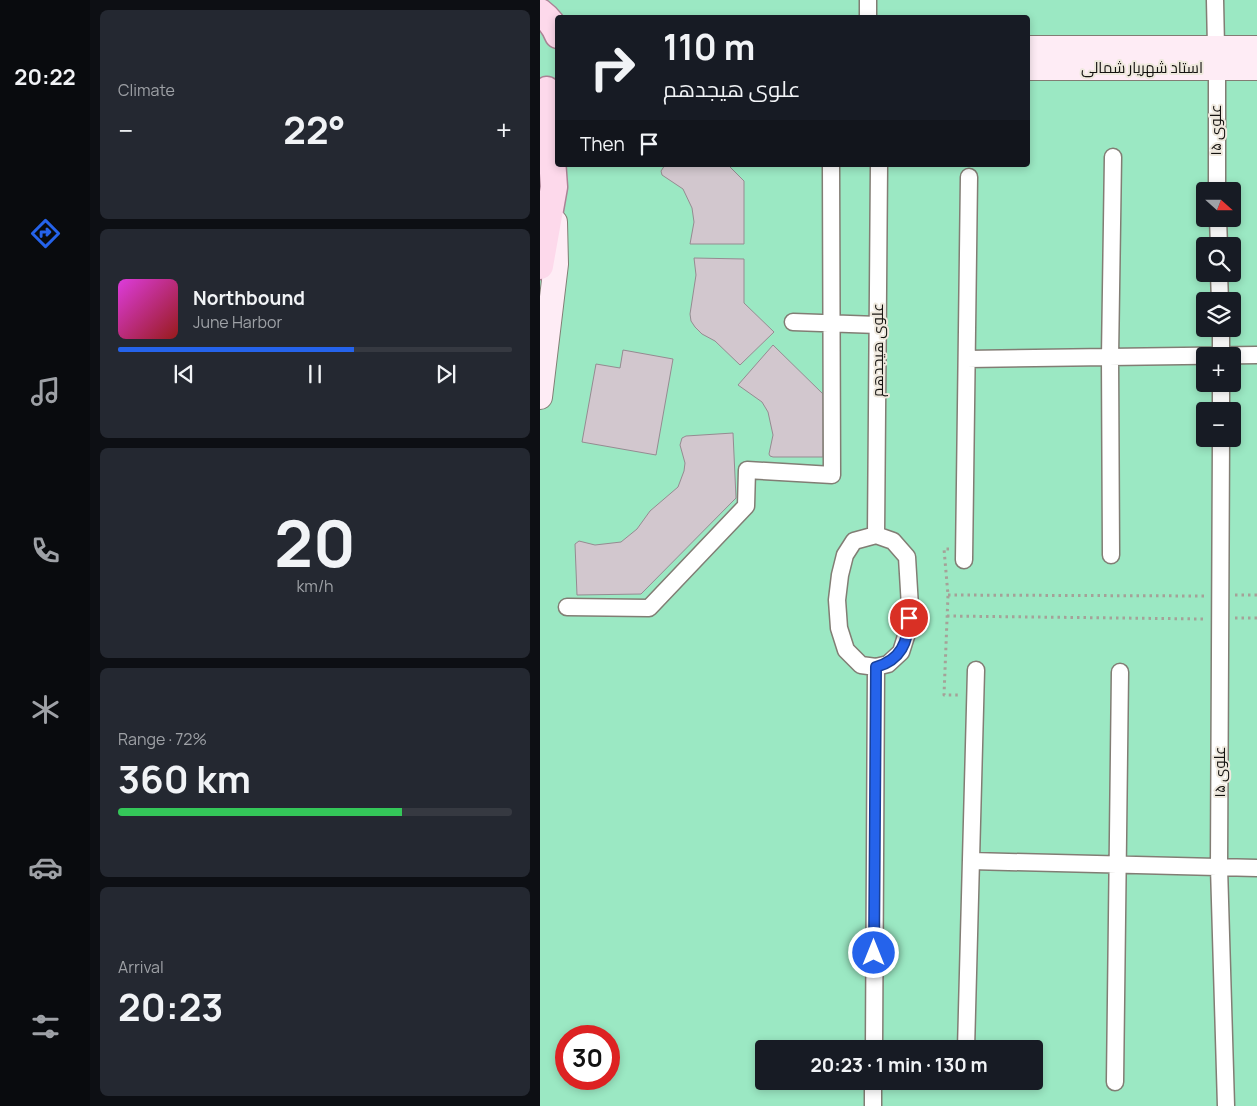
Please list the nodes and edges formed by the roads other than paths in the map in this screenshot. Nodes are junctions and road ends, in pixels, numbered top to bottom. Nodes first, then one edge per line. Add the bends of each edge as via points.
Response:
1 (868, 0) edge
2 (1215, 0) edge
3 (868, 15) edge
4 (1030, 48) edge
5 (1257, 48) edge
6 (1216, 58) junction
7 (1030, 68) edge
8 (1257, 68) edge
9 (550, 86) edge
10 (1113, 157) dead end
11 (831, 167) edge
12 (879, 167) edge
13 (969, 177) dead end
14 (1217, 182) edge
15 (554, 187) junction
16 (540, 266) edge
17 (793, 322) dead end
18 (832, 323) junction
19 (878, 326) junction
20 (1241, 355) edge
21 (1257, 355) edge
22 (1196, 356) edge
23 (1110, 357) junction
24 (967, 359) junction
25 (540, 396) edge
26 (1221, 447) edge
27 (876, 535) junction
28 (964, 553) road end
29 (1111, 555) dead end
30 (567, 607) dead end
31 (876, 667) junction
32 (976, 670) dead end
33 (1120, 672) dead end
34 (971, 861) junction
35 (1119, 865) junction
36 (1219, 867) junction
37 (1257, 868) edge
38 (874, 1040) edge
39 (966, 1040) edge
40 (1115, 1082) dead end
41 (873, 1090) edge
42 (873, 1106) edge
43 (1226, 1106) edge

1 - 3 street
2 - 6 street, علوی ۱۵
4 - 6 street, استاد شهریار شمالی
5 - 6 street, استاد شهریار شمالی
6 - 7 street, استاد شهریار شمالی
6 - 8 street, استاد شهریار شمالی
6 - 14 street, علوی ۱۵
9 - 15 main road
10 - 23 street
11 - 18 street
12 - 19 street, علوی هیجدهم
13 - 24 street
15 - 16 main road
15 - 25 street via 556,264
17 - 18 street
18 - 19 street
18 - 30 street via 832,475 747,470 746,506 649,608
19 - 27 street, علوی هیجدهم
20 - 21 street
22 - 23 street
23 - 24 street
23 - 29 street
24 - 28 street
26 - 36 street, علوی ۱۵
27 - 31 street via 893,541 906,557 910,607 908,630 901,652 888,664
27 - 31 street via 854,540 845,555 837,600 839,628 846,650 861,665
31 - 38 street
32 - 34 street
33 - 35 street
34 - 35 street
34 - 39 street
35 - 36 street
35 - 40 street
36 - 37 street
36 - 43 street, علوی ۱۵
41 - 42 street

